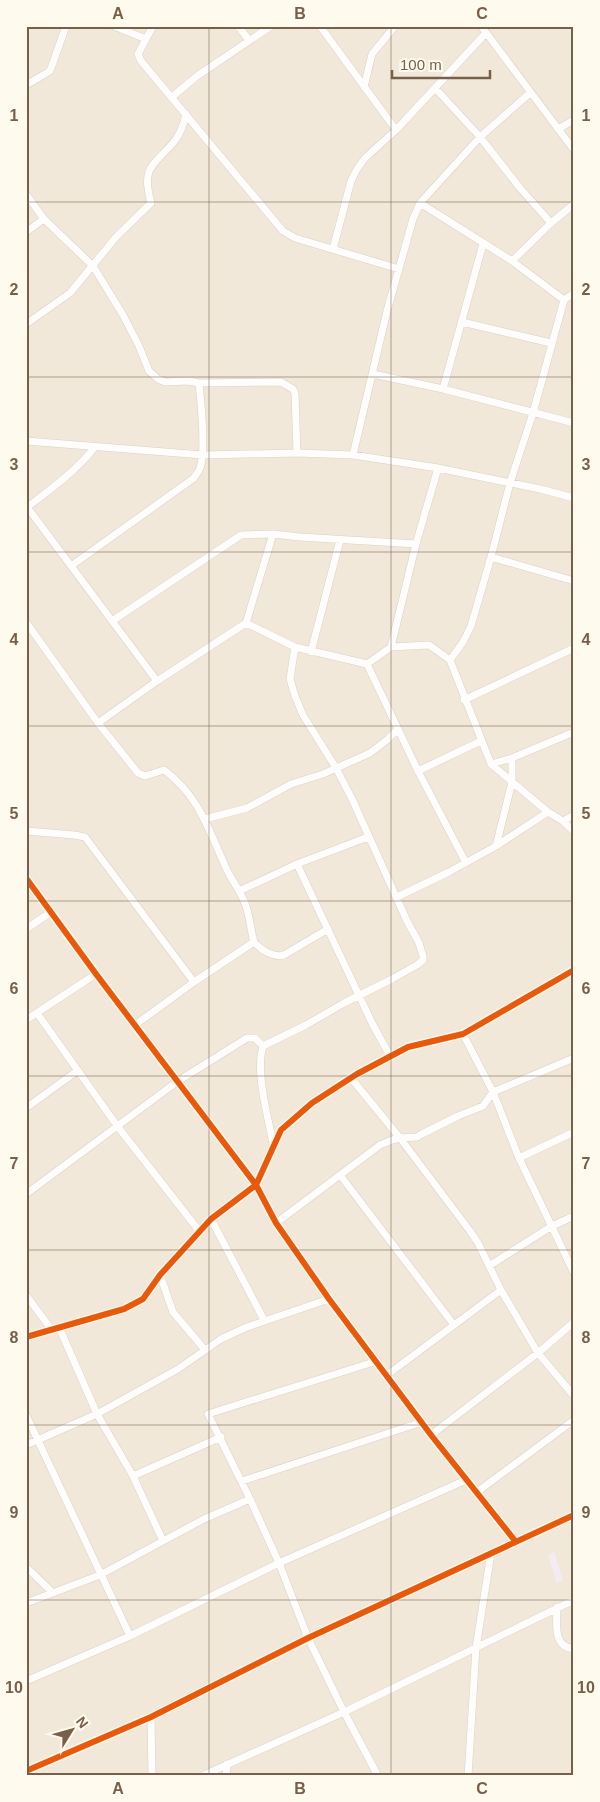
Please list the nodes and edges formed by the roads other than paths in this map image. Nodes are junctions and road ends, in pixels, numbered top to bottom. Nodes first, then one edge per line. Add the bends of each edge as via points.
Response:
1 (66, 26) edge
2 (114, 26) edge
3 (154, 26) edge
4 (238, 26) edge
5 (271, 26) edge
6 (320, 26) edge
7 (395, 26) edge
8 (481, 26) edge
9 (485, 34) junction
10 (146, 39) junction
11 (249, 40) junction
12 (26, 85) edge
13 (364, 87) junction
14 (435, 88) junction
15 (530, 93) junction
16 (172, 98) junction
17 (186, 114) junction
18 (574, 120) edge
19 (396, 130) junction
20 (558, 130) junction
21 (480, 137) junction
22 (574, 150) edge
23 (26, 194) edge
24 (420, 203) junction
25 (574, 204) edge
26 (44, 219) junction
27 (551, 223) junction
28 (26, 232) edge
29 (483, 244) junction
30 (333, 249) junction
31 (512, 262) junction
32 (93, 266) junction
33 (398, 269) junction
34 (574, 293) edge
35 (564, 300) junction
36 (462, 322) junction
37 (26, 324) edge
38 (551, 343) junction
39 (373, 374) junction
40 (198, 383) junction
41 (443, 389) junction
42 (533, 413) junction
43 (574, 423) edge
44 (26, 441) edge
45 (95, 447) junction
46 (298, 453) junction
47 (202, 455) junction
48 (353, 455) junction
49 (438, 468) junction
50 (510, 483) junction
51 (574, 498) edge
52 (27, 507) edge
53 (273, 534) junction
54 (340, 540) junction
55 (416, 544) junction
56 (491, 557) junction
57 (71, 566) junction
58 (574, 581) edge
59 (112, 621) junction
60 (26, 622) edge
61 (246, 623) junction
62 (295, 647) junction
63 (391, 648) junction
64 (574, 648) edge
65 (311, 652) junction
66 (450, 660) junction
67 (367, 664) junction
68 (157, 681) junction
69 (464, 700) junction
70 (98, 723) junction
71 (398, 729) junction
72 (574, 732) edge
73 (481, 741) junction
74 (512, 758) junction
75 (491, 764) junction
76 (336, 768) junction
77 (418, 771) junction
78 (512, 782) junction
79 (548, 812) junction
80 (574, 815) edge
81 (206, 819) junction
82 (563, 821) junction
83 (26, 831) edge
84 (574, 832) edge
85 (368, 836) junction
86 (496, 846) junction
87 (466, 863) junction
88 (297, 864) junction
89 (26, 878) edge
90 (239, 891) junction
91 (397, 897) junction
92 (50, 912) junction
93 (328, 928) junction
94 (26, 930) edge
95 (254, 942) junction
96 (574, 970) edge
97 (96, 974) junction
98 (194, 982) junction
99 (360, 995) junction
100 (37, 1013) junction
101 (26, 1020) edge
102 (135, 1025) junction
103 (463, 1034) junction
104 (262, 1046) junction
105 (390, 1056) junction
106 (574, 1058) edge
107 (77, 1071) junction
108 (351, 1078) junction
109 (178, 1081) junction
110 (493, 1092) junction
111 (26, 1108) edge
112 (118, 1127) junction
113 (574, 1132) edge
114 (400, 1138) junction
115 (274, 1144) junction
116 (519, 1158) junction
117 (340, 1175) junction
118 (256, 1185) junction
119 (26, 1194) edge
120 (574, 1216) edge
121 (211, 1219) junction
122 (276, 1223) junction
123 (552, 1226) junction
124 (200, 1232) junction
125 (489, 1266) junction
126 (574, 1274) edge
127 (160, 1275) junction
128 (501, 1290) junction
129 (26, 1295) edge
130 (329, 1299) junction
131 (264, 1320) junction
132 (574, 1322) edge
133 (454, 1325) junction
134 (59, 1327) junction
135 (51, 1329) junction
136 (26, 1337) edge
137 (205, 1350) junction
138 (538, 1353) junction
139 (377, 1362) junction
140 (387, 1375) junction
141 (574, 1396) edge
142 (97, 1414) junction
143 (26, 1415) edge
144 (574, 1420) edge
145 (422, 1422) junction
146 (431, 1435) junction
147 (221, 1437) junction
148 (38, 1440) junction
149 (26, 1445) edge
150 (132, 1476) junction
151 (466, 1480) junction
152 (242, 1481) junction
153 (477, 1492) junction
154 (250, 1499) junction
155 (574, 1515) edge
156 (163, 1541) junction
157 (516, 1542) junction
158 (491, 1554) junction
159 (279, 1563) junction
160 (26, 1567) edge
161 (100, 1575) junction
162 (52, 1592) junction
163 (574, 1600) edge
164 (26, 1603) edge
165 (557, 1607) junction
166 (130, 1636) junction
167 (308, 1638) junction
168 (476, 1648) junction
169 (574, 1650) edge
170 (26, 1681) edge
171 (344, 1712) junction
172 (151, 1717) junction
173 (227, 1764) junction
174 (26, 1771) edge
175 (152, 1776) edge
176 (202, 1776) edge
177 (226, 1776) edge
178 (378, 1776) edge
179 (468, 1776) edge

1 - 12 street via 50,71
2 - 10 street
3 - 10 street
4 - 11 street
5 - 11 street
6 - 13 street
7 - 13 street via 372,54
8 - 9 street
9 - 14 street
9 - 15 street
10 - 16 street via 139,58
11 - 16 street via 197,76
13 - 19 street
14 - 19 street
14 - 21 street
15 - 20 street
15 - 21 street
16 - 17 street
17 - 30 street via 283,231 294,238
17 - 32 street via 179,134 154,161 148,175 150,203
18 - 20 street
19 - 30 street via 357,169
20 - 22 street
21 - 24 street
21 - 27 street
23 - 26 street
24 - 29 street
24 - 33 street
25 - 27 street
26 - 28 street
26 - 32 street
27 - 31 street
29 - 31 street
29 - 36 street
30 - 33 street
31 - 35 street
32 - 37 street via 70,293
32 - 40 street via 123,315 149,371 165,382
33 - 39 street
34 - 35 street
35 - 38 street
36 - 38 street
36 - 41 street
38 - 42 street
39 - 41 street
39 - 48 street
40 - 46 street via 281,382 288,386 295,394
40 - 47 street
41 - 42 street
42 - 43 street
42 - 50 street
44 - 45 street
45 - 47 street
45 - 52 street via 64,480
46 - 47 street
46 - 48 street
47 - 57 street via 201,466 194,478
48 - 49 street
49 - 50 street
49 - 55 street
50 - 51 street
50 - 56 street
52 - 57 street
53 - 54 street
53 - 59 street via 245,534 234,539
53 - 61 street
54 - 55 street
54 - 65 street
55 - 63 street
56 - 58 street
56 - 66 street via 470,626
57 - 59 street
59 - 68 street
60 - 70 street
61 - 62 street
61 - 68 street
62 - 65 street
62 - 76 street via 290,679 295,696
63 - 66 street via 429,645
63 - 67 street
64 - 69 street
65 - 67 street
66 - 69 street
67 - 71 street
68 - 70 street
69 - 73 street
70 - 81 street via 142,776 164,770 191,797
71 - 76 street via 370,753
71 - 77 street
72 - 74 street
73 - 75 street
73 - 77 street
74 - 75 street
74 - 78 street
75 - 78 street
76 - 81 street via 292,784 247,808
76 - 85 street
77 - 87 street
78 - 79 street
78 - 86 street
79 - 82 street
79 - 86 street
80 - 82 street
81 - 90 street
82 - 84 street
83 - 98 street via 85,838
85 - 88 street
85 - 91 street
86 - 87 street
87 - 91 street
88 - 90 street
88 - 93 street
89 - 92 street
90 - 95 street via 251,922
91 - 99 street via 423,951 422,960
92 - 94 street
92 - 97 street
93 - 95 street via 284,955 278,956
93 - 99 street
95 - 98 street
96 - 103 street
97 - 100 street
97 - 102 street
98 - 102 street
99 - 104 street
99 - 105 street
100 - 101 street
100 - 107 street
102 - 109 street
103 - 105 street via 416,1045
103 - 110 street
104 - 109 street via 255,1038 247,1038
104 - 115 street via 261,1072
105 - 108 street
106 - 110 street
107 - 111 street
107 - 112 street
108 - 114 street
108 - 115 street via 284,1126
109 - 112 street
109 - 118 street
110 - 114 street via 483,1106 417,1137
110 - 116 street
112 - 119 street
112 - 124 street
113 - 116 street
114 - 117 street via 380,1145
114 - 125 street via 465,1223
115 - 118 street
116 - 123 street
117 - 122 street
117 - 133 street
118 - 121 street
118 - 122 street
120 - 123 street
121 - 124 street
121 - 131 street
122 - 130 street
123 - 125 street
123 - 126 street
124 - 127 street
125 - 128 street
127 - 134 street via 143,1299 136,1303
127 - 137 street via 174,1312
128 - 133 street
128 - 138 street
129 - 135 street
130 - 131 street
130 - 139 street
131 - 137 street
132 - 138 street
133 - 140 street
134 - 135 street
134 - 142 street
135 - 136 street
137 - 142 street via 178,1369
138 - 141 street
138 - 146 street
139 - 140 street
139 - 147 street via 208,1414
140 - 145 street
142 - 148 street
142 - 150 street
143 - 148 street
144 - 153 street
145 - 146 street
145 - 152 street
146 - 151 street
147 - 150 street
147 - 152 street
148 - 149 street
148 - 161 street
150 - 156 street
151 - 153 street
151 - 159 street
152 - 154 street
153 - 157 street
154 - 156 street
154 - 159 street
155 - 157 street
156 - 161 street
157 - 158 street
158 - 167 street
158 - 168 street
159 - 166 street
159 - 167 street
160 - 162 street
161 - 162 street
161 - 166 street
162 - 164 street
163 - 165 street
165 - 168 street
165 - 169 street via 559,1641
166 - 170 street
167 - 171 street
167 - 172 street
168 - 171 street
168 - 179 street
171 - 173 street
171 - 178 street
172 - 174 street
172 - 175 street
173 - 176 street
173 - 177 street

